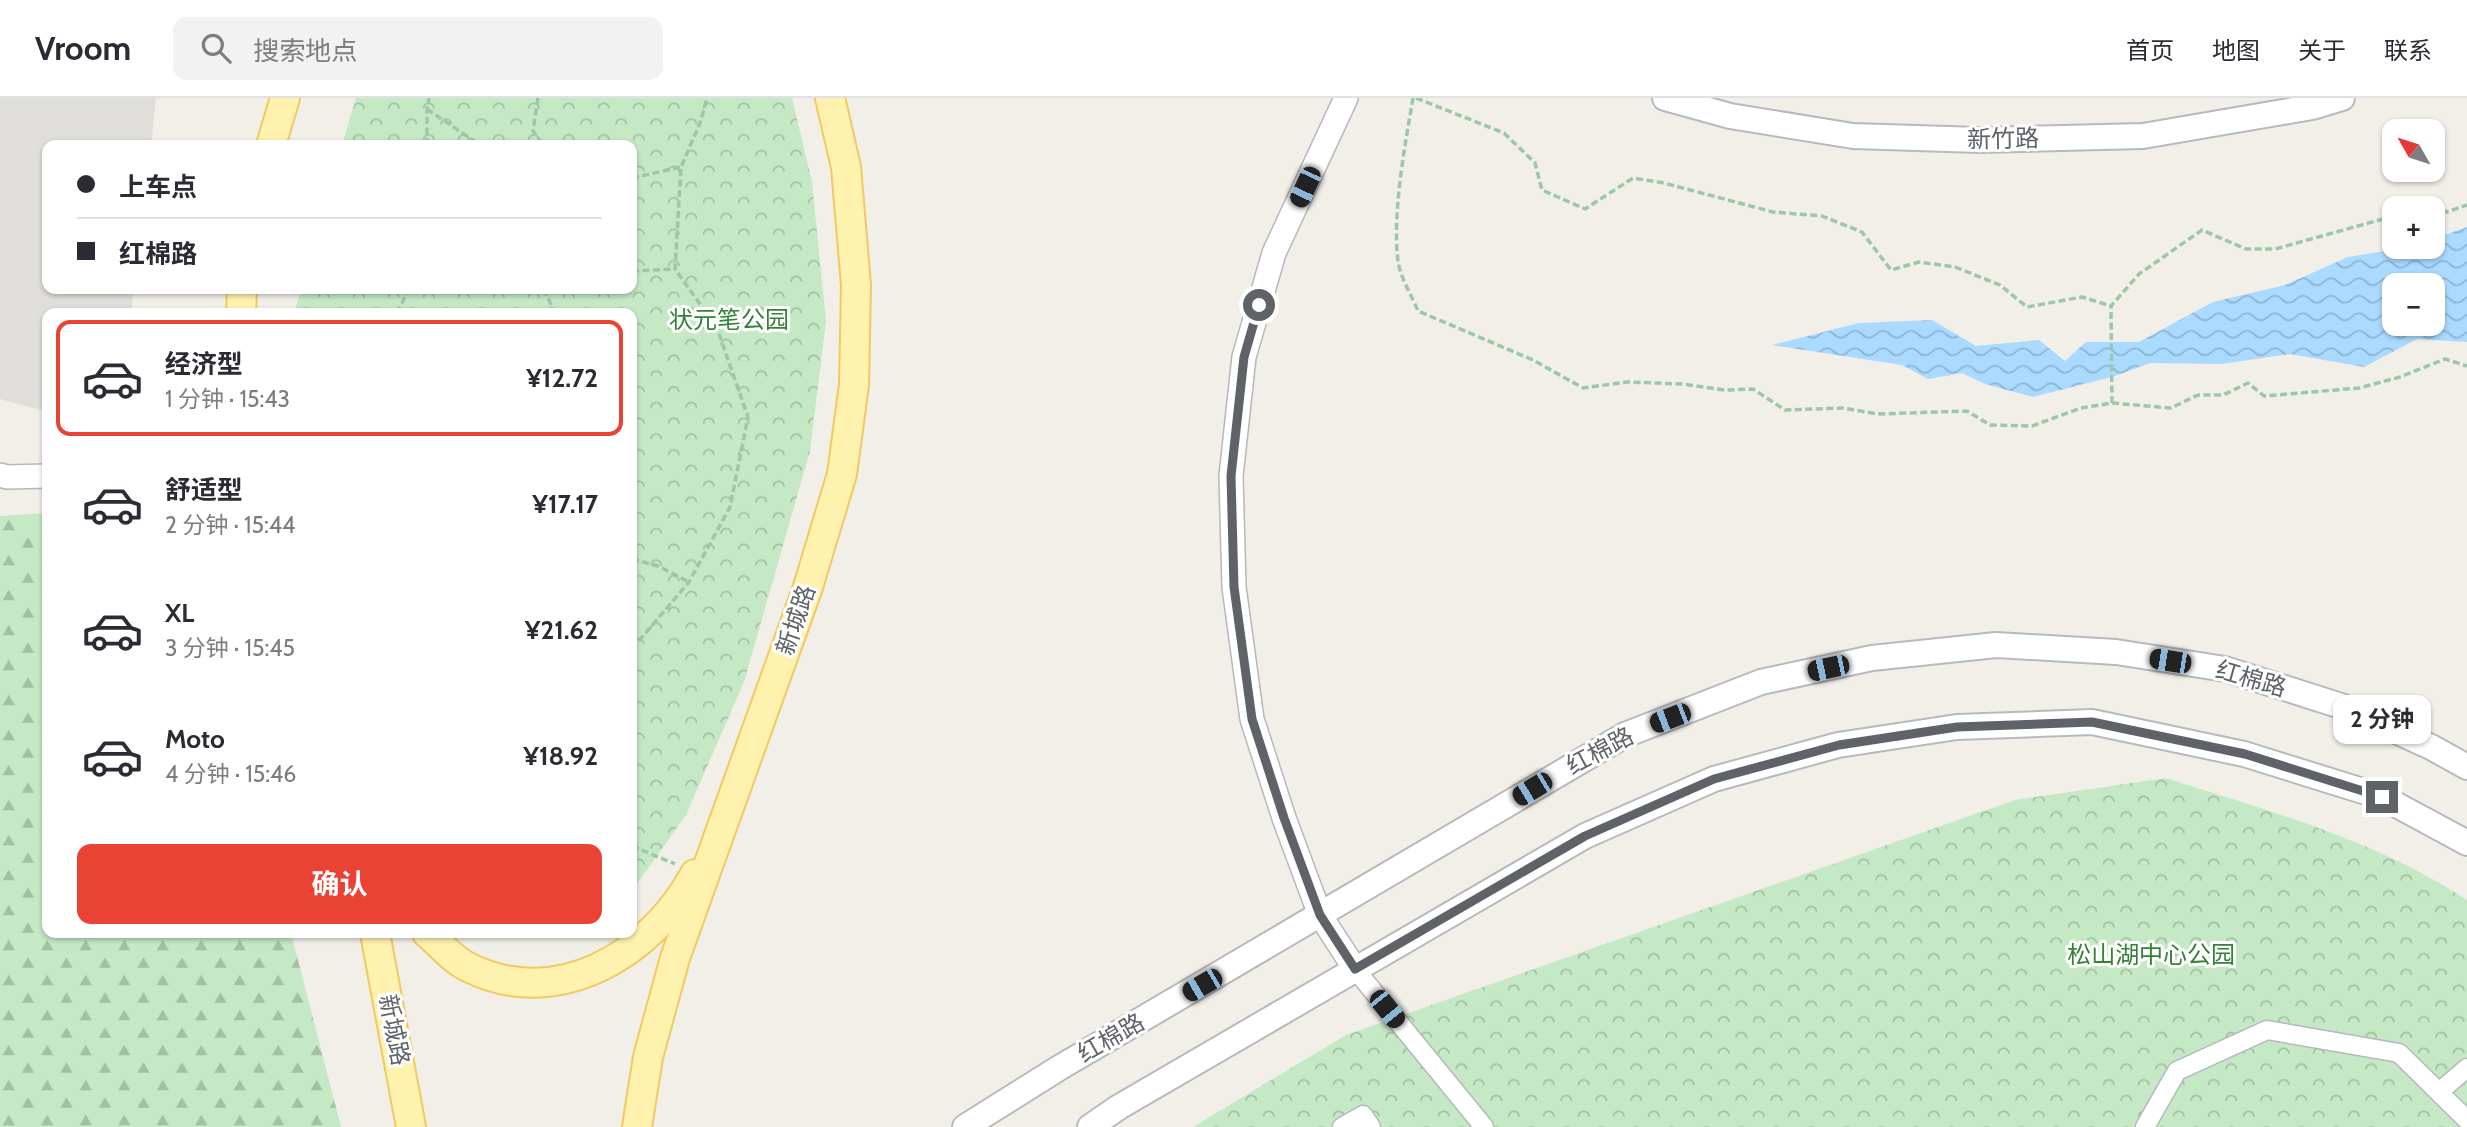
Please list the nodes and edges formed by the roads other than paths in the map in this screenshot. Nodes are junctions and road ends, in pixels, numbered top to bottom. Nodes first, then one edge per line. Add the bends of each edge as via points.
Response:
1 (285, 98) edge
2 (830, 98) edge
3 (1346, 98) edge
4 (1665, 98) edge
5 (2342, 98) edge
6 (272, 140) edge
7 (0, 475) edge
8 (42, 477) edge
9 (2467, 767) edge
10 (723, 822) junction
11 (2467, 843) edge
12 (1320, 915) junction
13 (376, 938) edge
14 (433, 938) edge
15 (1355, 969) junction
16 (2467, 1068) edge
17 (2439, 1092) junction
18 (2467, 1120) edge
19 (411, 1127) edge
20 (637, 1127) edge
21 (965, 1127) edge
22 (1090, 1127) edge
23 (1342, 1127) edge
24 (1371, 1127) edge
25 (1484, 1127) edge
26 (2145, 1127) edge

1 - 6 main road
2 - 10 main road, 新城路 via 846,167 856,285 854,385 842,474 808,587
3 - 12 street via 1274,253 1244,357 1231,476 1234,587 1252,719
4 - 5 main road, 新竹路 via 1730,116 1853,136 1979,140 2143,135
7 - 8 street
9 - 12 main road, 红棉路 via 2341,706 2225,669 2116,652 1996,645 1872,658 1761,682 1625,736
10 - 14 main road via 689,884 647,937 604,967 559,981 511,983 466,966
10 - 20 main road, 新城路 via 675,958 648,1057
11 - 15 main road via 2382,797 2245,754 2092,722 1957,727 1839,745 1714,779 1585,836
12 - 15 street
12 - 21 main road, 红棉路
13 - 19 main road, 新城路
15 - 22 main road
15 - 25 street
16 - 17 street
17 - 18 street
17 - 26 street via 2399,1054 2267,1030 2177,1071
23 - 24 street via 1363,1115

